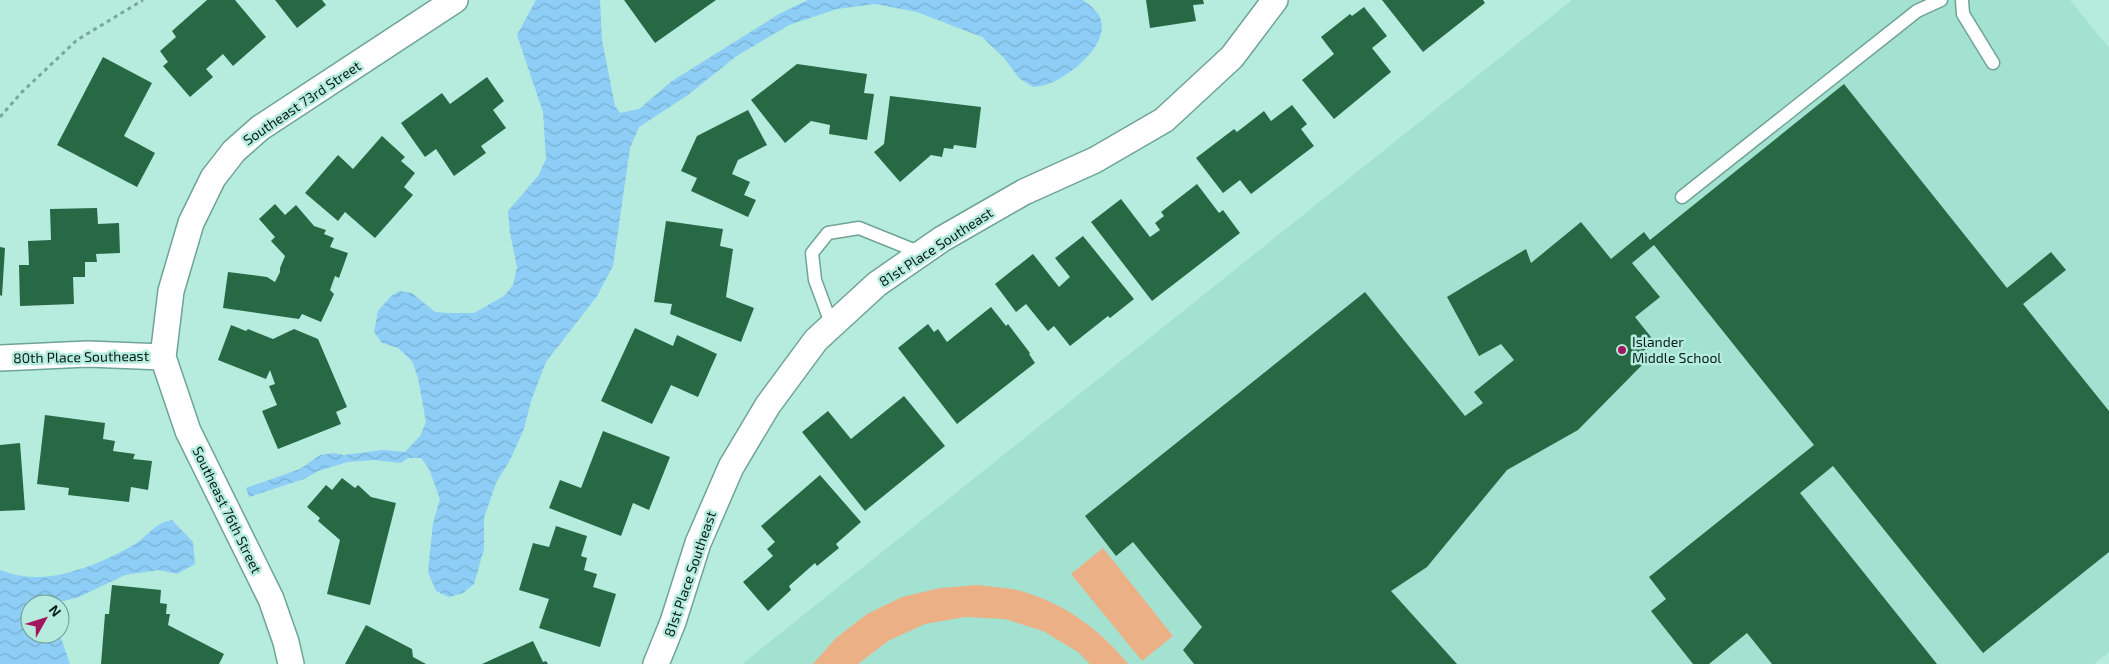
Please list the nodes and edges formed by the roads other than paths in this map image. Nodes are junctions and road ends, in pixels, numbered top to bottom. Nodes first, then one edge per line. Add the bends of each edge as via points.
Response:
1 (455, 0) edge
2 (1275, 0) edge
3 (1942, 0) edge
4 (1962, 0) edge
5 (1993, 63) dead end
6 (1682, 197) dead end
7 (922, 254) junction
8 (832, 326) junction
9 (162, 357) junction
10 (0, 358) edge
11 (291, 664) edge
12 (656, 664) edge

1 - 9 street, Southeast 73rd Street via 260,128 234,151 213,178 192,223 171,291
2 - 7 street, 81st Place Southeast via 1232,57 1164,120 1095,160 1024,192
3 - 6 lane via 1917,11
4 - 5 lane via 1963,14
7 - 8 street, 81st Place Southeast via 877,284
7 - 8 lane via 858,228 828,233 812,253 815,280
8 - 12 street, 81st Place Southeast via 816,340 768,405 731,467 698,542
9 - 10 street, 80th Place Southeast via 88,354
9 - 11 street, Southeast 76th Street via 188,431 270,599

